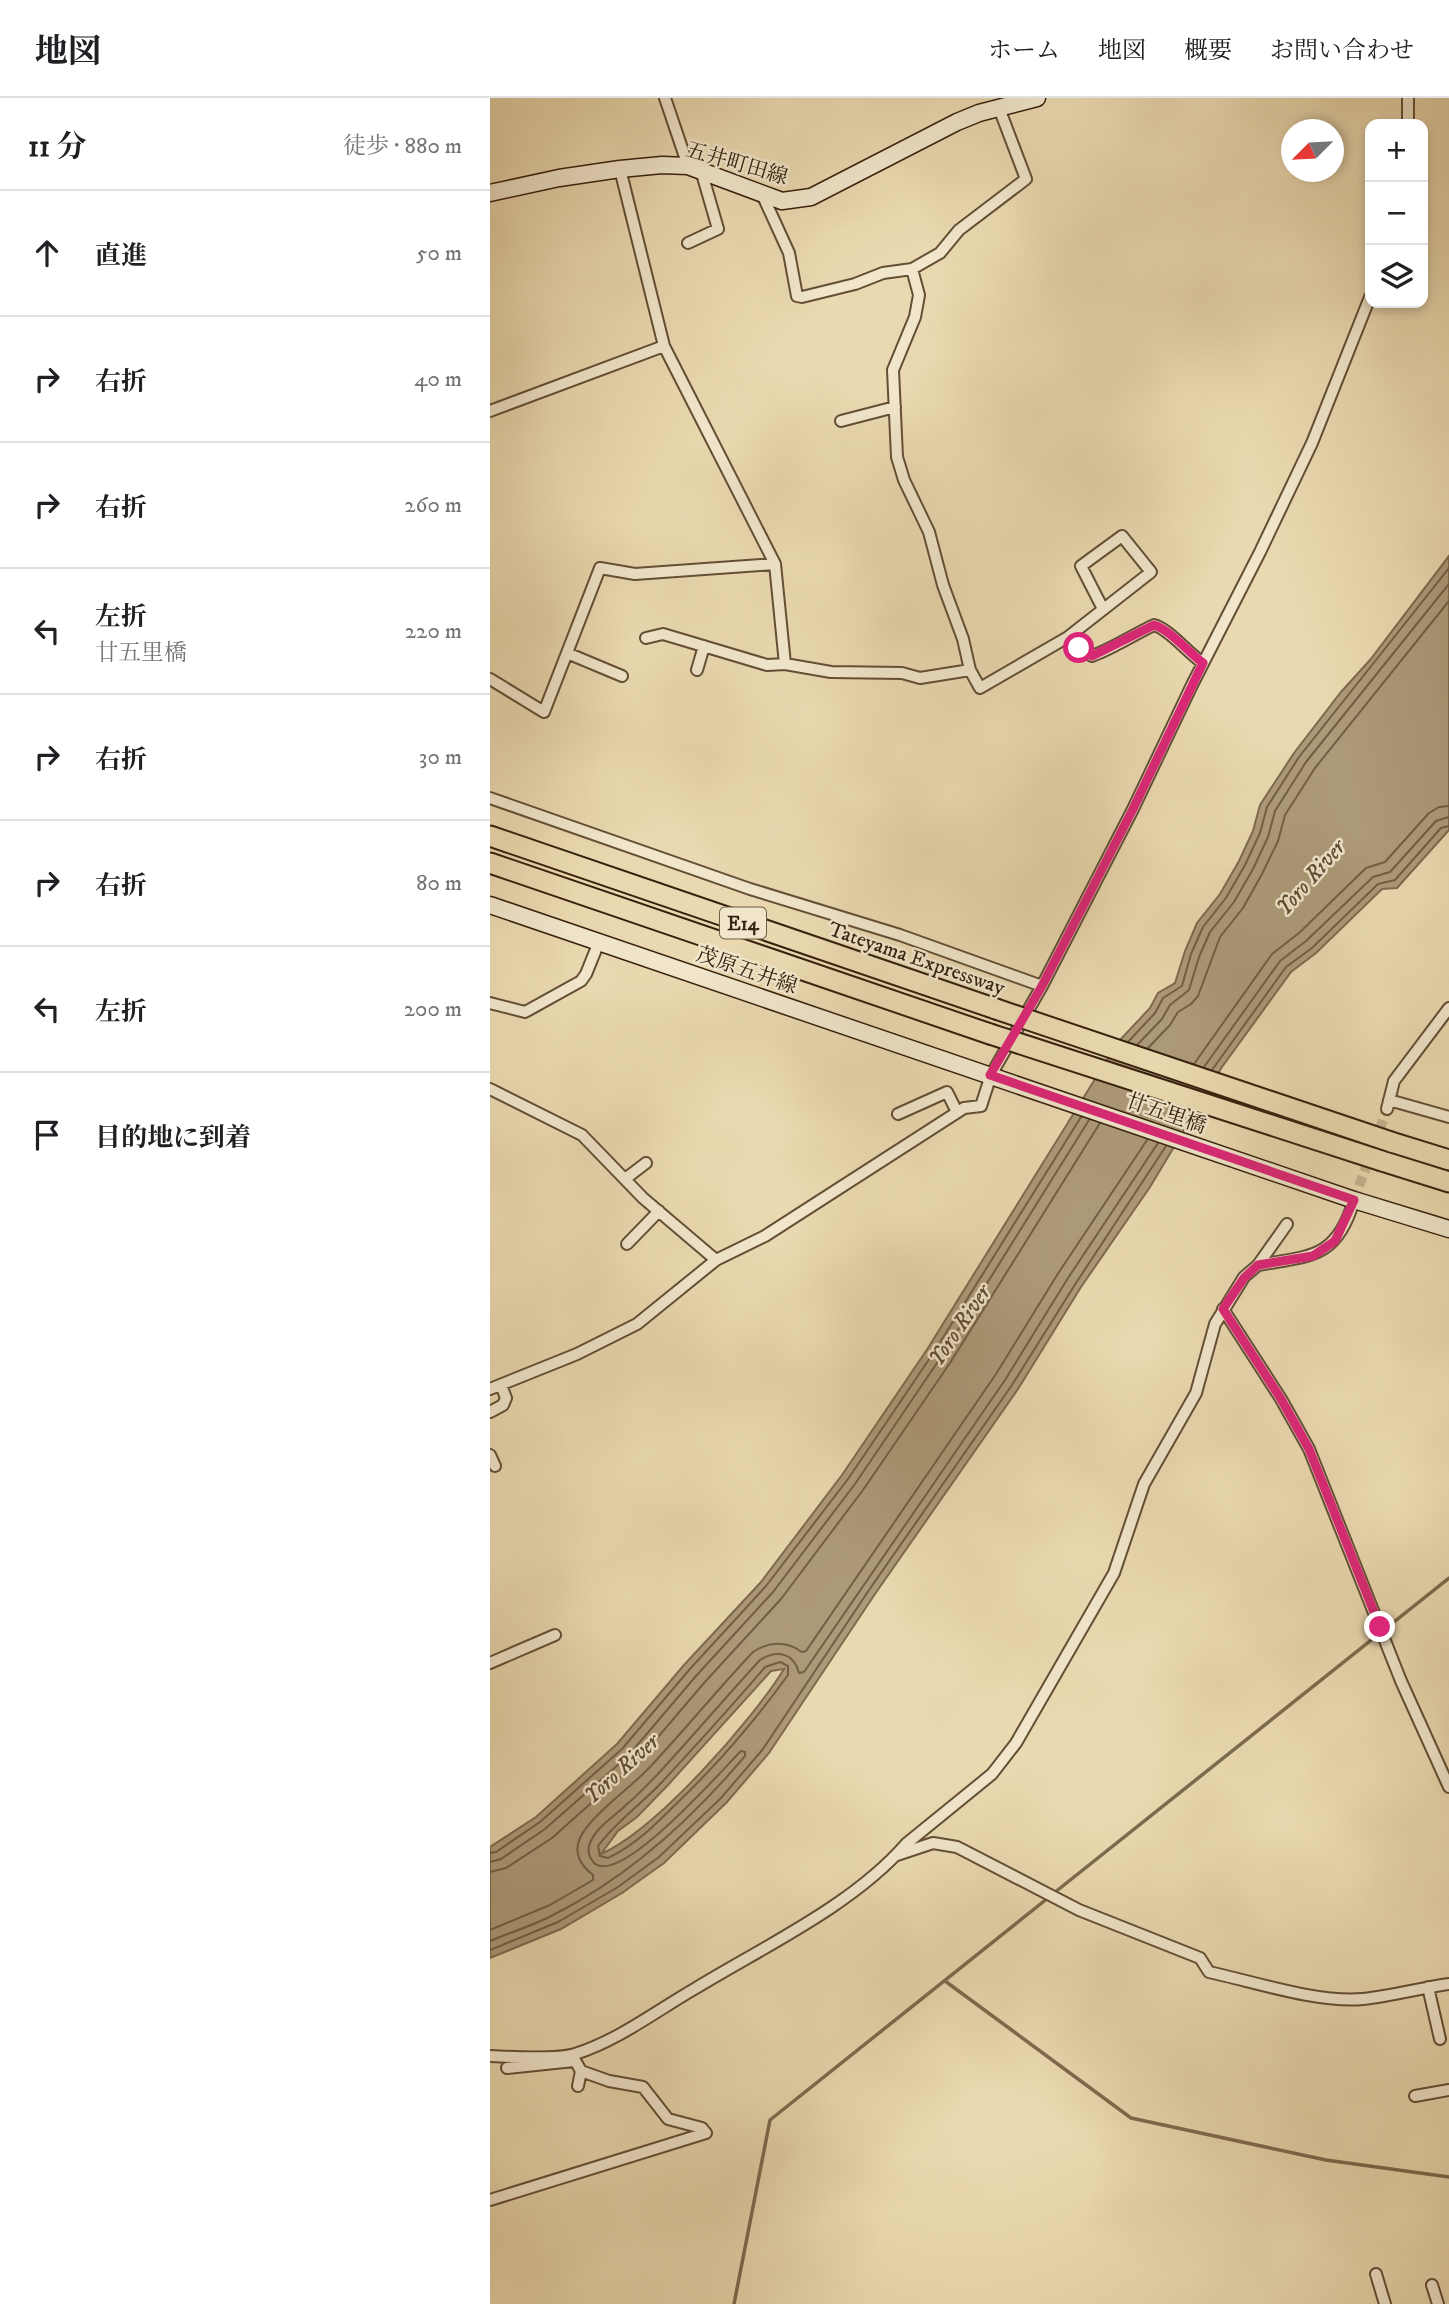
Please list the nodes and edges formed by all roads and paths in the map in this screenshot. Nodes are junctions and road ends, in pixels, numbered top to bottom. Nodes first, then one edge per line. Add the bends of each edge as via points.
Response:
1 (665, 98) edge
2 (1037, 98) edge
3 (1408, 98) edge
4 (999, 108) junction
5 (1408, 119) edge
6 (695, 168) junction
7 (620, 169) junction
8 (490, 193) edge
9 (762, 194) junction
10 (688, 243) dead end
11 (912, 269) junction
12 (1366, 308) edge
13 (664, 346) junction
14 (895, 407) junction
15 (490, 411) edge
16 (841, 422) dead end
17 (775, 564) junction
18 (1103, 609) junction
19 (1068, 636) junction
20 (646, 638) dead end
21 (704, 646) junction
22 (567, 653) junction
23 (1203, 663) junction
24 (785, 664) junction
25 (697, 670) dead end
26 (970, 670) junction
27 (622, 676) dead end
28 (490, 679) edge
29 (490, 798) edge
30 (490, 836) edge
31 (490, 863) edge
32 (490, 905) edge
33 (599, 942) junction
34 (1042, 986) junction
35 (490, 1003) edge
36 (1449, 1008) edge
37 (990, 1075) junction
38 (490, 1089) edge
39 (957, 1112) junction
40 (898, 1114) dead end
41 (1449, 1117) edge
42 (1449, 1160) edge
43 (646, 1163) dead end
44 (625, 1179) junction
45 (1449, 1182) edge
46 (1354, 1200) junction
47 (659, 1211) junction
48 (1287, 1224) dead end
49 (1449, 1229) edge
50 (626, 1244) dead end
51 (716, 1261) junction
52 (1258, 1265) junction
53 (1223, 1309) junction
54 (496, 1387) edge
55 (490, 1412) edge
56 (490, 1455) edge
57 (495, 1466) dead end
58 (555, 1635) dead end
59 (490, 1663) edge
60 (1449, 1787) edge
61 (895, 1857) junction
62 (1449, 1984) edge
63 (1429, 1987) junction
64 (1440, 2039) dead end
65 (490, 2056) edge
66 (577, 2062) junction
67 (507, 2068) dead end
68 (578, 2086) dead end
69 (1449, 2090) edge
70 (1415, 2095) dead end
71 (490, 2200) edge
72 (1376, 2274) dead end
73 (1432, 2286) dead end
74 (1385, 2304) edge
75 (1438, 2304) edge

1 - 6 street
2 - 4 main road, 五井町田線
3 - 5 street
4 - 9 main road, 五井町田線 via 923,138 811,197 782,201
4 - 11 street via 1026,179 959,230 940,253
6 - 7 main road, 五井町田線
6 - 9 main road, 五井町田線
6 - 10 street via 718,229
7 - 8 main road, 五井町田線
7 - 13 street
9 - 11 street via 789,253 797,296
11 - 14 street via 919,295 893,370
12 - 23 street via 1312,443
13 - 15 street
13 - 17 street
14 - 16 street
14 - 26 street via 897,457 929,532
17 - 22 street via 635,574 600,568
17 - 24 street
18 - 18 street via 1151,572 1122,537 1081,566
18 - 19 street
19 - 23 street via 1092,656 1154,625
19 - 26 street via 980,688
20 - 21 street via 663,634
21 - 24 street via 767,665
21 - 25 street
22 - 27 street
22 - 28 street via 544,712
23 - 34 street
24 - 26 street via 920,678
29 - 34 street
30 - 42 highway, Tateyama Expressway / E14, bridge
31 - 45 highway, E14, bridge via 990,1034
32 - 33 main road, 茂原五井線
33 - 35 street via 581,981 525,1012
33 - 37 main road, 茂原五井線
34 - 37 street
36 - 41 street via 1394,1080 1388,1104
37 - 39 street via 981,1106
37 - 46 main road, 廿五里橋
38 - 44 street via 582,1135
39 - 40 street via 947,1092
39 - 51 street via 765,1237
43 - 44 street
44 - 47 street
46 - 49 main road
46 - 52 street via 1335,1241 1313,1256
47 - 50 street
47 - 51 street
48 - 52 street
51 - 54 street via 637,1324
52 - 53 street
53 - 60 street via 1309,1449 1401,1681
53 - 61 street via 1214,1324 1196,1393 1144,1483 1114,1573 1016,1743 992,1774
54 - 55 street via 506,1398
56 - 57 street
58 - 59 street
61 - 63 street via 933,1843 957,1847 1079,1910 1200,1958 1209,1972 1322,1996 1362,1999
61 - 66 street via 850,1895
62 - 63 street
63 - 64 street
65 - 66 street
66 - 67 street
66 - 68 street
66 - 71 street via 609,2081 643,2087 668,2119 706,2133
69 - 70 street
72 - 74 street
73 - 75 street

